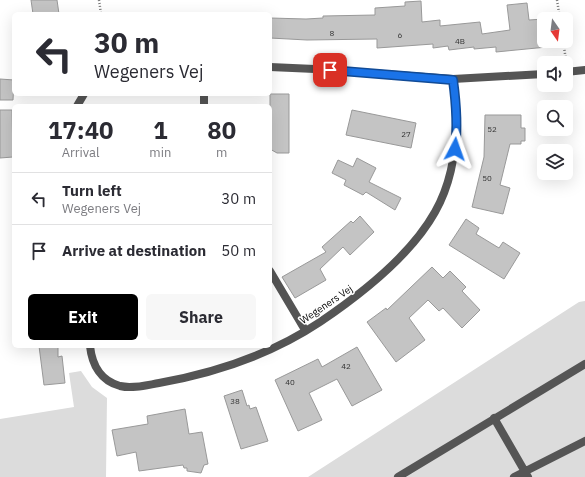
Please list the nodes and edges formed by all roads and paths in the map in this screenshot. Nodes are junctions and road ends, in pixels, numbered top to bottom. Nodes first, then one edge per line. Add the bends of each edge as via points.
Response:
1 (99, 0) edge
2 (557, 0) edge
3 (101, 12) edge
4 (559, 12) edge
5 (272, 67) edge
6 (585, 70) edge
7 (573, 71) edge
8 (537, 74) edge
9 (453, 80) junction
10 (272, 274) edge
11 (305, 330) junction
12 (90, 348) edge
13 (271, 348) edge
14 (272, 348) edge
15 (585, 364) edge
16 (494, 418) junction
17 (585, 441) edge
18 (527, 474) edge
19 (398, 477) edge
20 (514, 477) edge

1 - 3 path
2 - 4 path
5 - 9 street
6 - 7 street
8 - 9 street
9 - 11 street, Wegeners Vej via 456,131 454,157 435,212 388,269 343,306
10 - 11 street
11 - 14 street, Wegeners Vej
12 - 13 street, Wegeners Vej via 96,369 106,380 134,388 195,376 237,363
15 - 16 street
16 - 18 street
16 - 19 street
17 - 18 street
18 - 20 street

